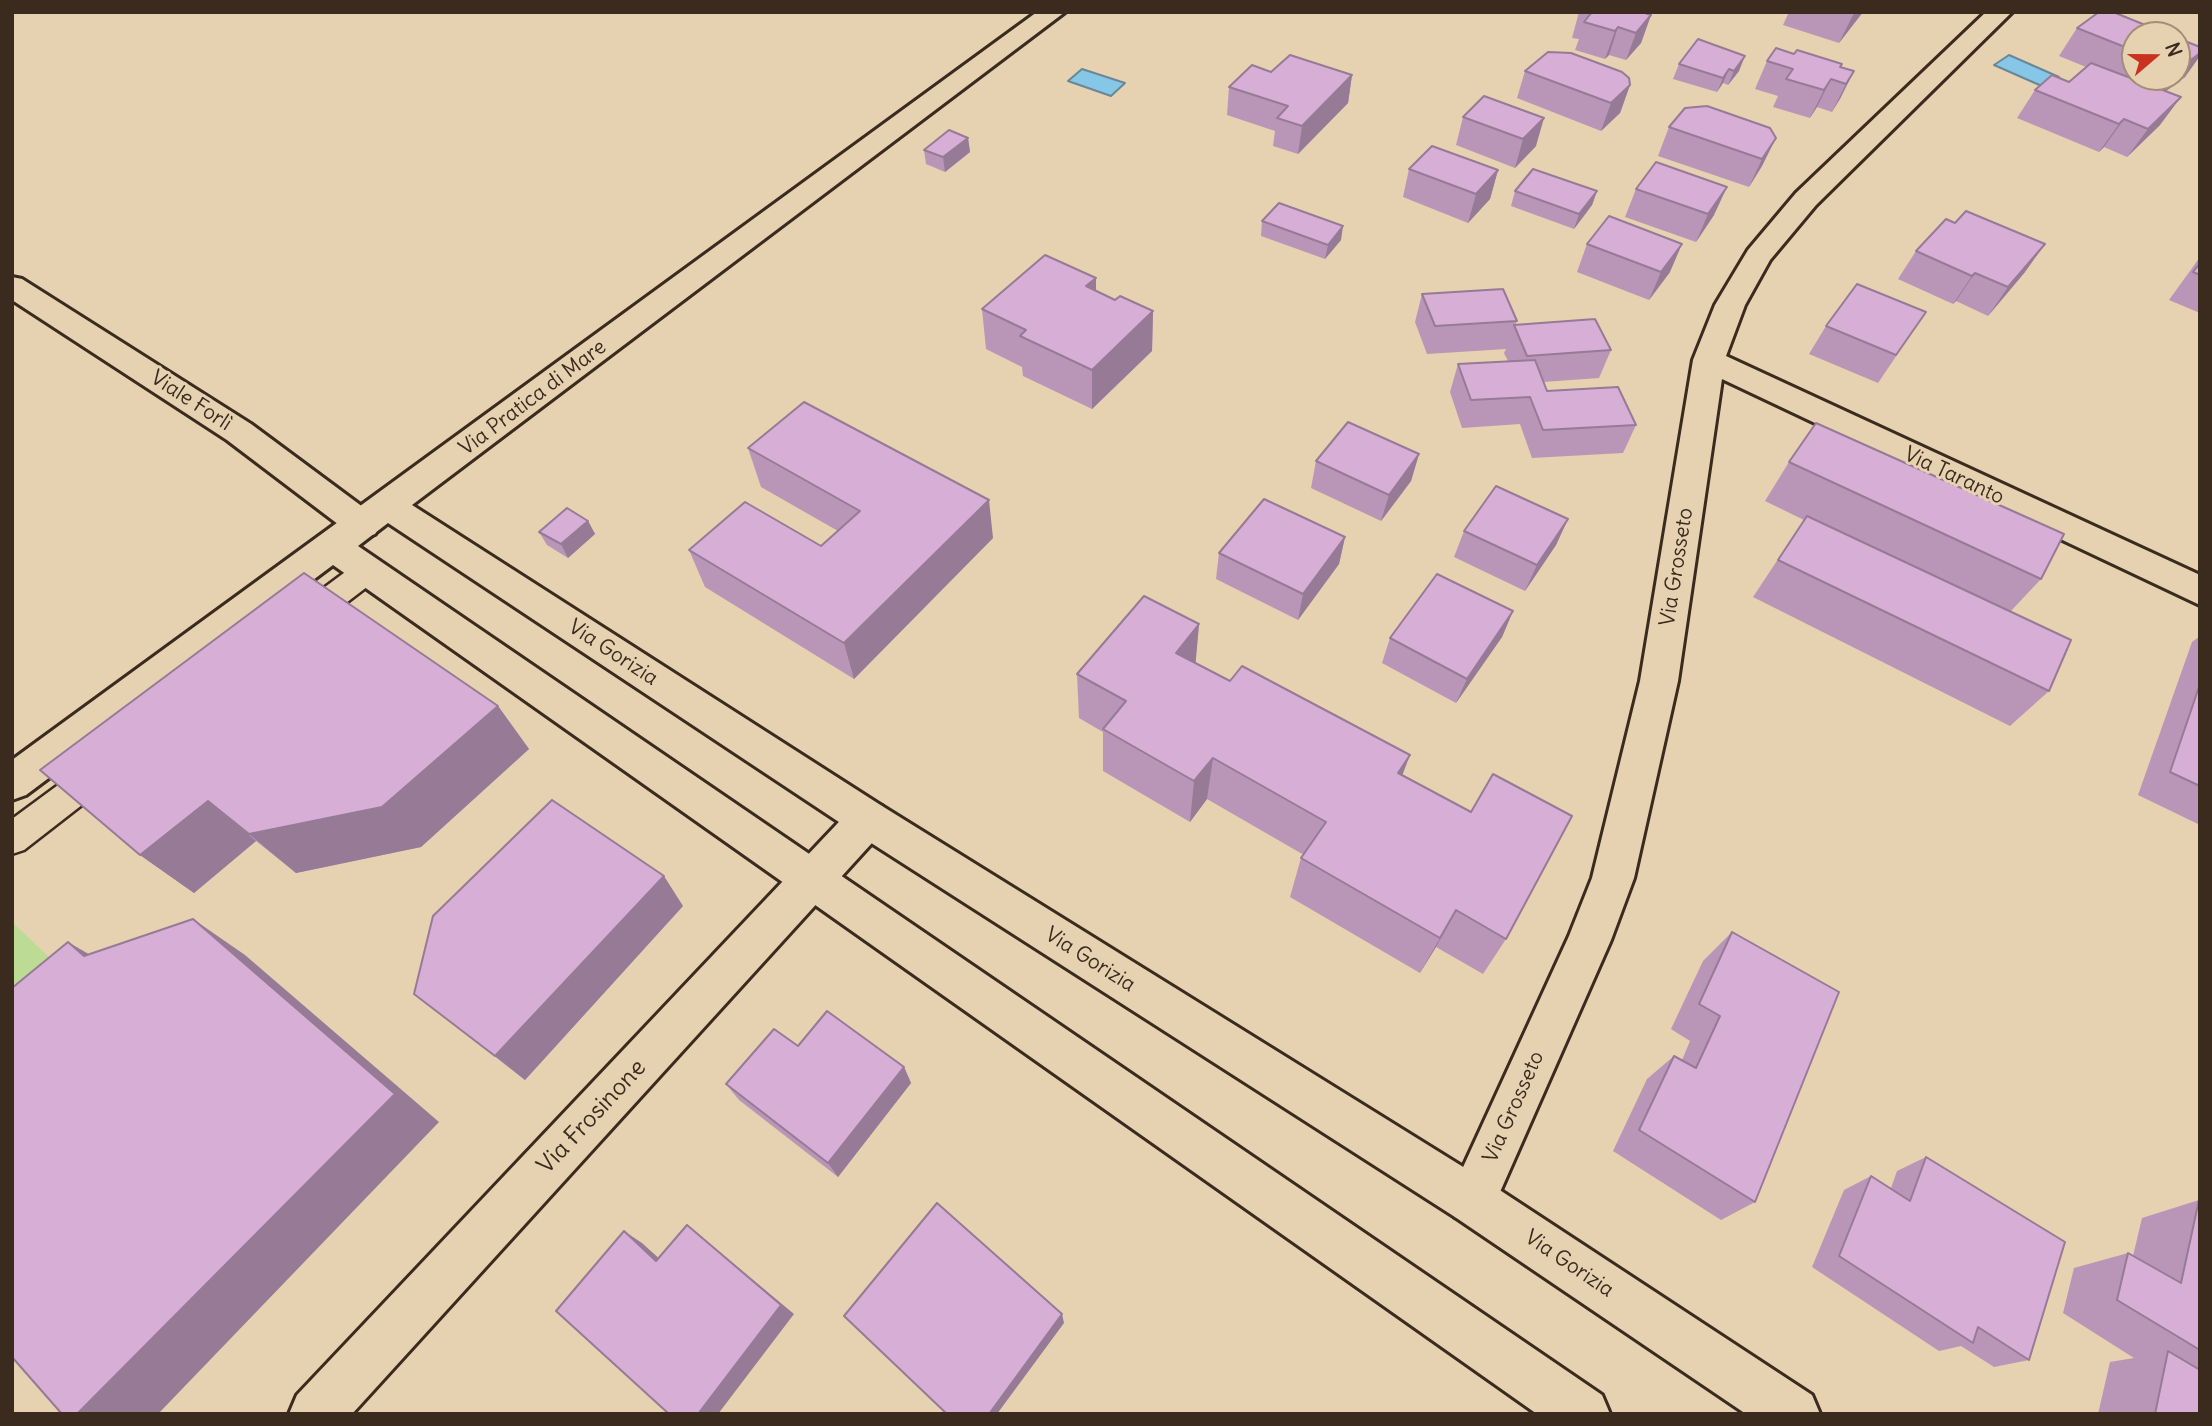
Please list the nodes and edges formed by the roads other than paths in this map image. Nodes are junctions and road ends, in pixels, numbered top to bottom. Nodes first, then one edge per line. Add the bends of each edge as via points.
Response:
1 (1053, 12) edge
2 (2000, 12) edge
3 (12, 286) edge
4 (1709, 360) junction
5 (362, 537) junction
6 (2200, 591) edge
7 (278, 639) edge
8 (123, 755) edge
9 (12, 783) edge
10 (868, 819) junction
11 (12, 839) edge
12 (810, 881) junction
13 (1472, 1200) junction
14 (316, 1414) edge
15 (1583, 1414) edge
16 (1793, 1414) edge

1 - 5 street, Via Pratica di Mare
2 - 4 street, Via Grosseto via 1772,237 1739,287
3 - 5 street, Viale Forlì via 239,432
4 - 6 street, Via Taranto
4 - 13 street, Via Grosseto via 1659,681 1622,846 1590,940
5 - 7 lane
5 - 9 street, Via Pratica di Mare
5 - 10 street, Via Gorizia
5 - 12 street
8 - 11 lane
10 - 12 street, Via Frosinone
10 - 13 street, Via Gorizia
12 - 14 street, Via Frosinone
12 - 15 street
13 - 16 street, Via Gorizia

